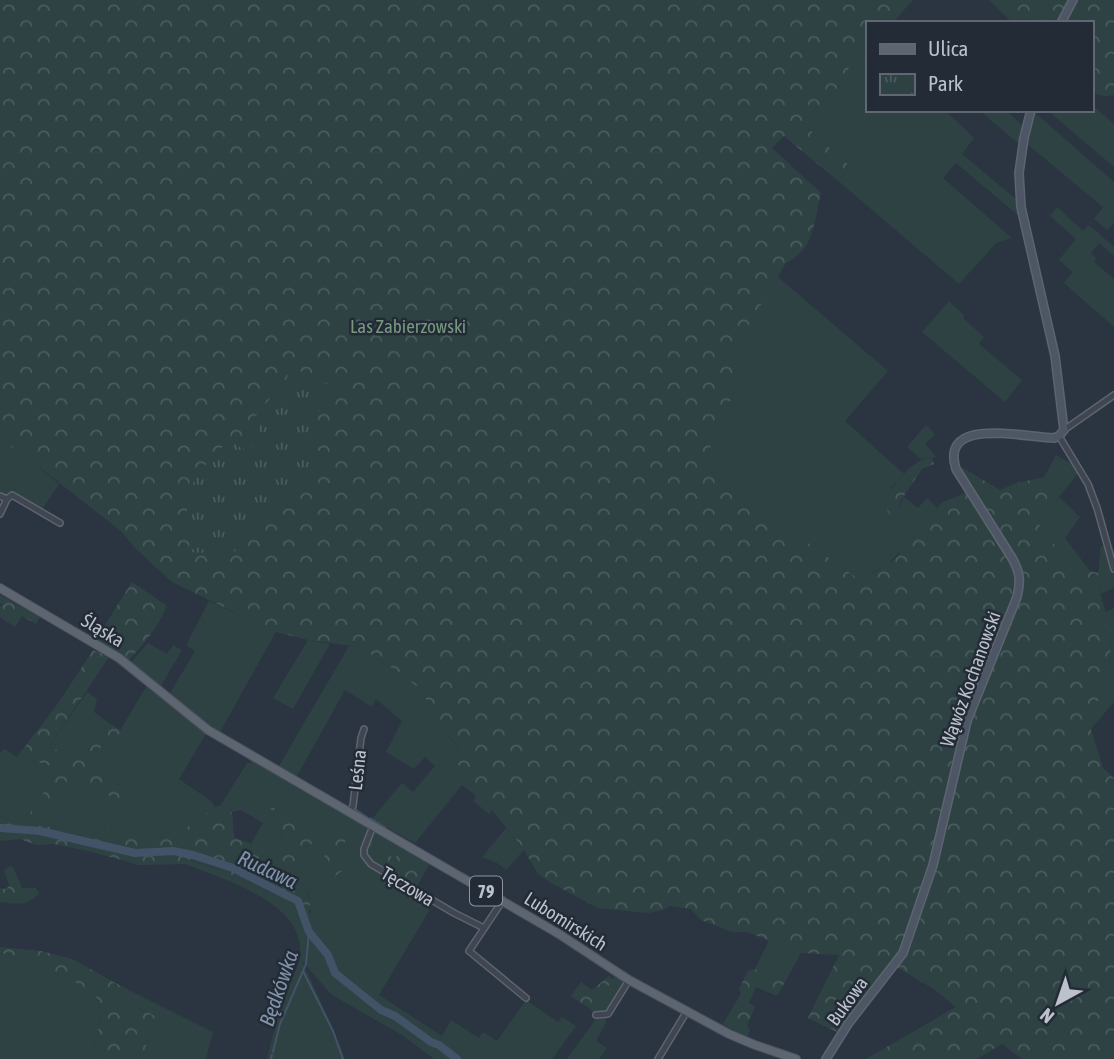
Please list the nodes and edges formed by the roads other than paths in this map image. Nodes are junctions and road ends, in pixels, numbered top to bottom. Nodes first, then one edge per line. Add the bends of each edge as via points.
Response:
1 (1073, 0) edge
2 (1062, 21) edge
3 (1030, 112) edge
4 (1114, 396) edge
5 (1062, 433) junction
6 (0, 495) edge
7 (7, 499) junction
8 (0, 514) edge
9 (60, 523) dead end
10 (1114, 569) edge
11 (0, 588) edge
12 (183, 709) joint
13 (364, 729) dead end
14 (351, 811) junction
15 (374, 825) junction
16 (503, 901) junction
17 (484, 928) junction
18 (896, 963) joint
19 (629, 980) junction
20 (526, 998) dead end
21 (687, 1011) junction
22 (596, 1015) dead end
23 (773, 1055) edge
24 (658, 1059) edge
25 (796, 1059) edge
26 (826, 1059) edge

1 - 2 street
3 - 5 street via 1019,173 1021,207 1055,356
4 - 5 street
5 - 10 street via 1097,508
5 - 18 street, Wąwóz Kochanowski via 1050,438 975,434 963,439 953,458 1019,571 1020,583 967,721 926,887
6 - 7 street
7 - 8 street
7 - 9 street via 12,495
11 - 12 main road, Śląska / 79 via 120,658
12 - 14 main road, Lubomirskich / 79 via 225,740
13 - 14 street, Leśna
14 - 15 main road, Lubomirskich / 79
15 - 16 main road, Lubomirskich / 79
15 - 17 street, Tęczowa via 364,849 371,864
16 - 17 street
16 - 19 main road, Lubomirskich / 79
17 - 20 street via 469,951
18 - 26 street, Bukowa
19 - 21 main road, Lubomirskich / 79
19 - 22 street via 608,1014
21 - 23 main road, Lubomirskich / 79
21 - 24 street
23 - 25 main road, Lubomirskich / 79

